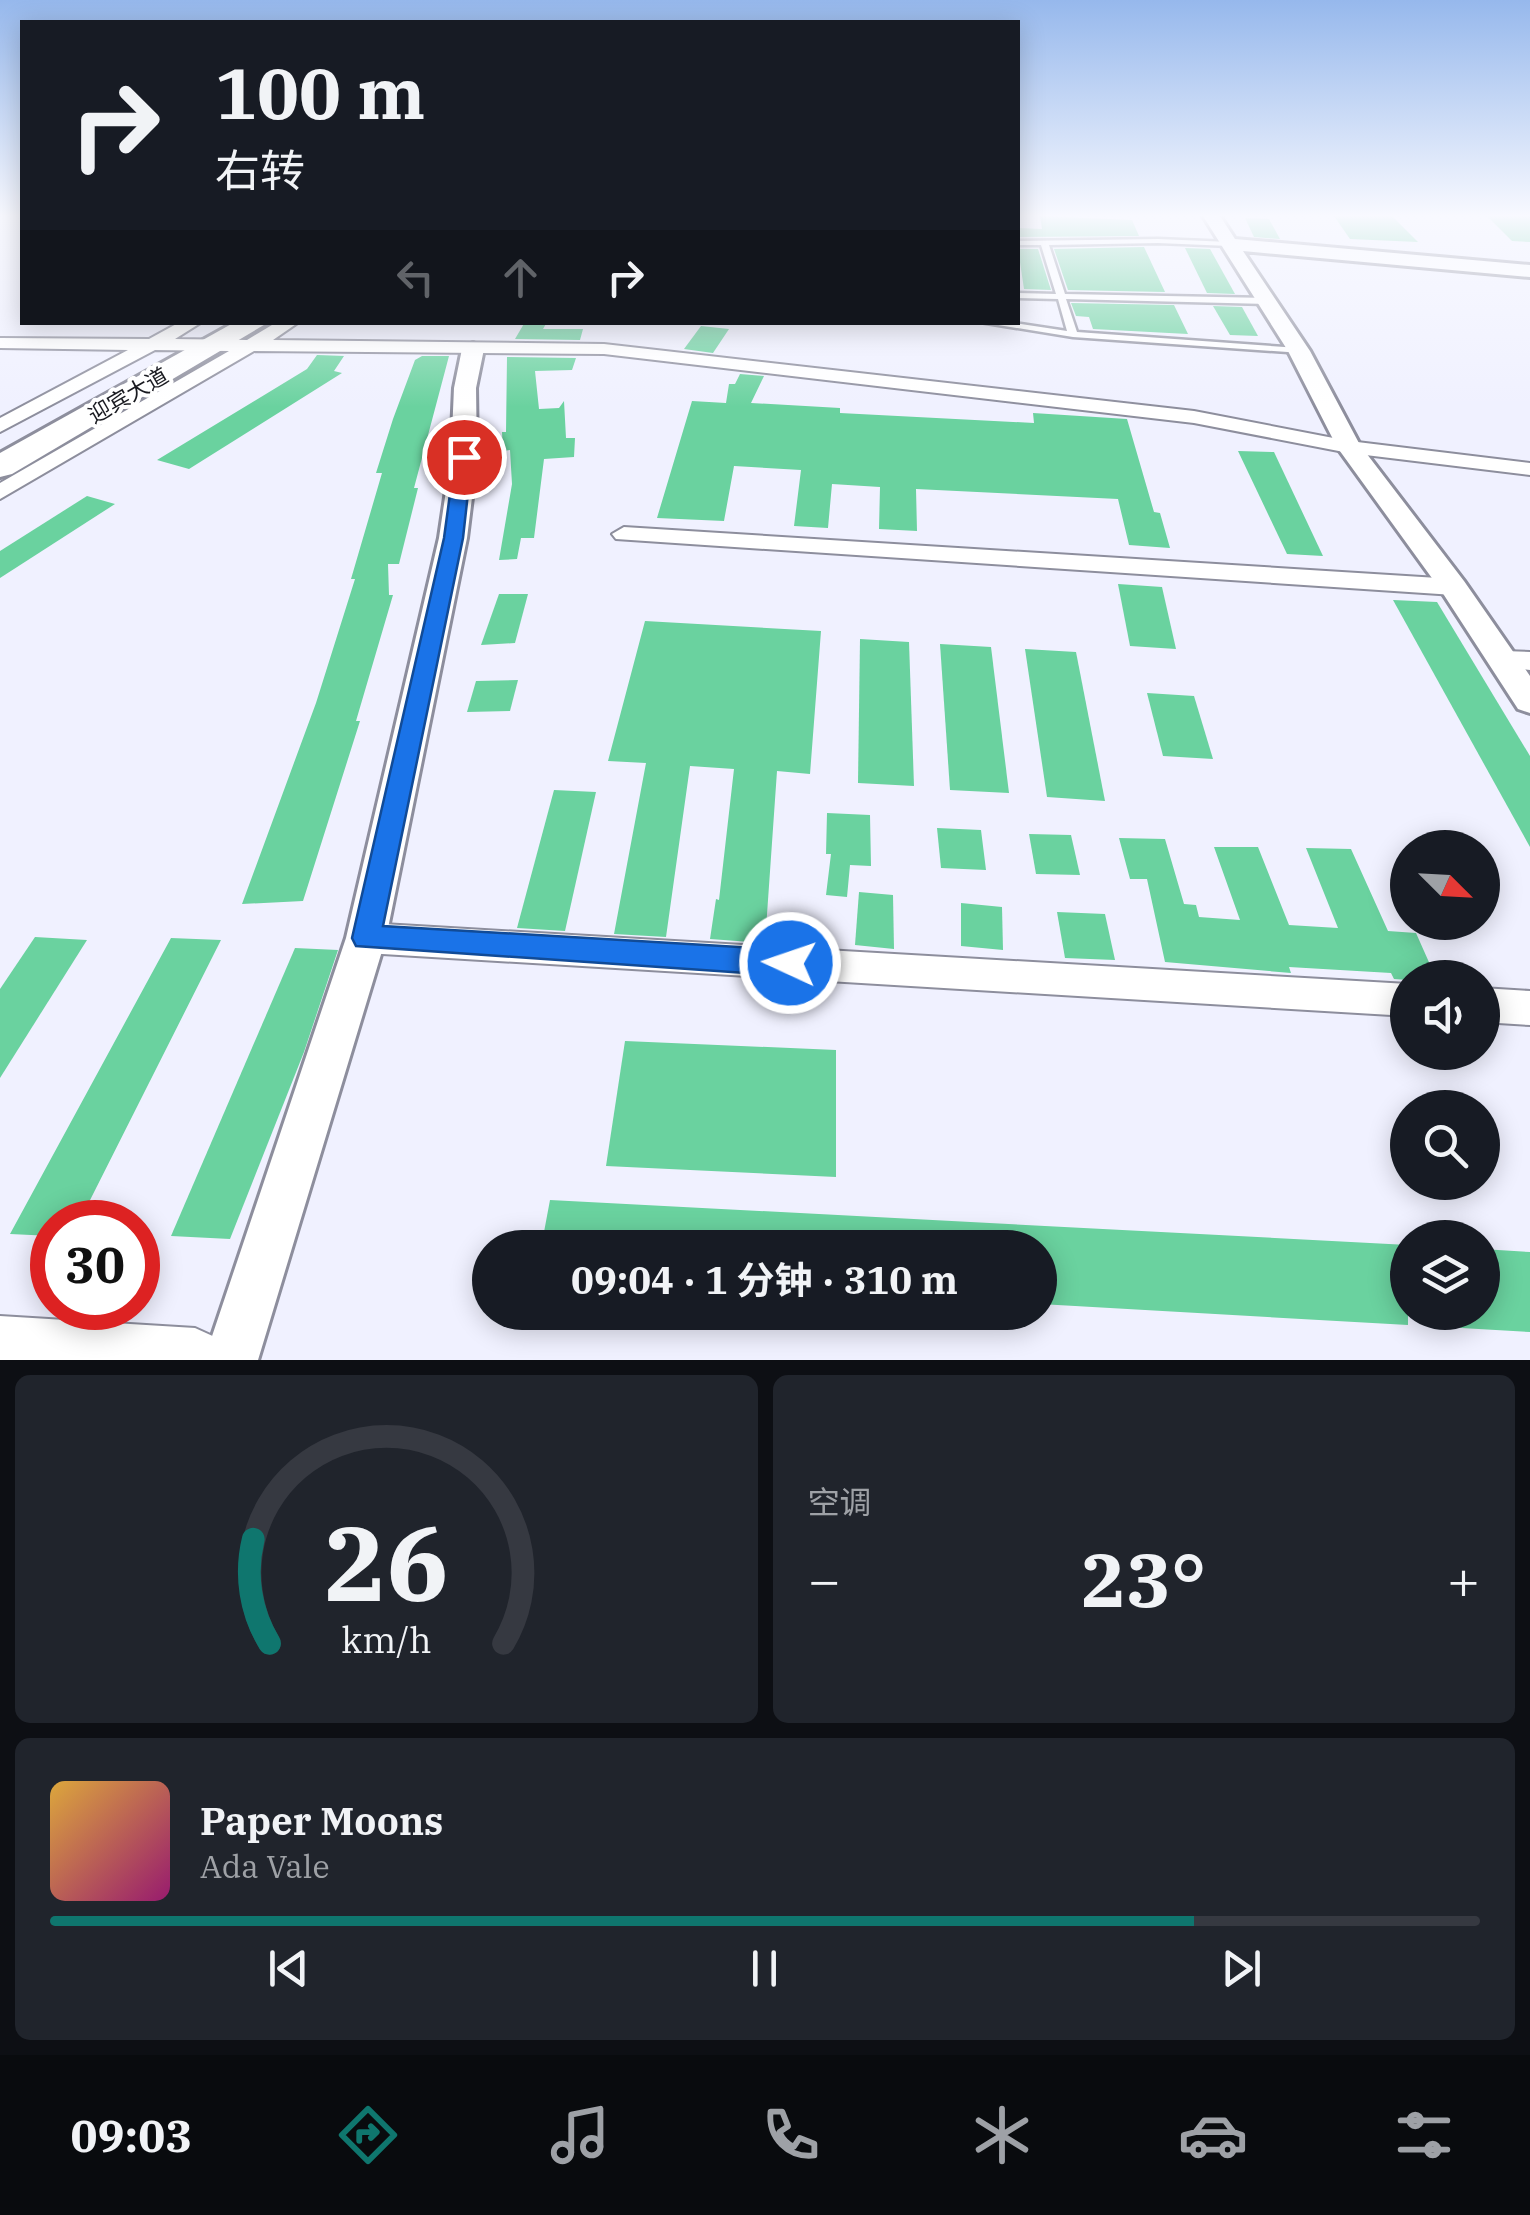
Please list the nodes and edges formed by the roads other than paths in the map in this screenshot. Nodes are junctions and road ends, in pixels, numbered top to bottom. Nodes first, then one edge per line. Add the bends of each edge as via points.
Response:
1 (1055, 279) edge
2 (1254, 279) edge
3 (1020, 296) edge
4 (1060, 296) junction
5 (1268, 301) junction
6 (285, 325) edge
7 (297, 325) edge
8 (1006, 325) edge
9 (205, 334) edge
10 (1073, 334) junction
11 (256, 339) edge
12 (0, 343) edge
13 (151, 345) junction
14 (473, 350) junction
15 (1299, 350) junction
16 (0, 426) edge
17 (1349, 447) junction
18 (0, 448) edge
19 (0, 467) edge
20 (1530, 470) edge
21 (0, 492) edge
22 (624, 534) dead end
23 (1454, 587) junction
24 (1517, 660) edge
25 (1530, 701) edge
26 (366, 938) junction
27 (1390, 999) edge
28 (1500, 1006) edge
29 (1530, 1008) edge
30 (0, 1347) edge
31 (194, 1360) edge
32 (231, 1360) edge

1 - 4 lane
2 - 5 street
3 - 4 lane
4 - 5 lane
4 - 10 lane
5 - 15 street
6 - 11 street
7 - 11 street
8 - 10 lane
9 - 11 main road, 迎宾大道
9 - 13 street
9 - 18 main road, 迎宾大道
9 - 19 main road, 迎宾大道
10 - 15 lane
11 - 14 street
11 - 21 street
12 - 13 street
13 - 16 street
14 - 17 street via 604,349 775,367 1194,417
14 - 26 street via 453,538
15 - 17 street
17 - 20 street
17 - 23 street
22 - 23 street
23 - 24 street
24 - 25 street
26 - 27 street
26 - 32 street
28 - 29 street
30 - 31 main road

